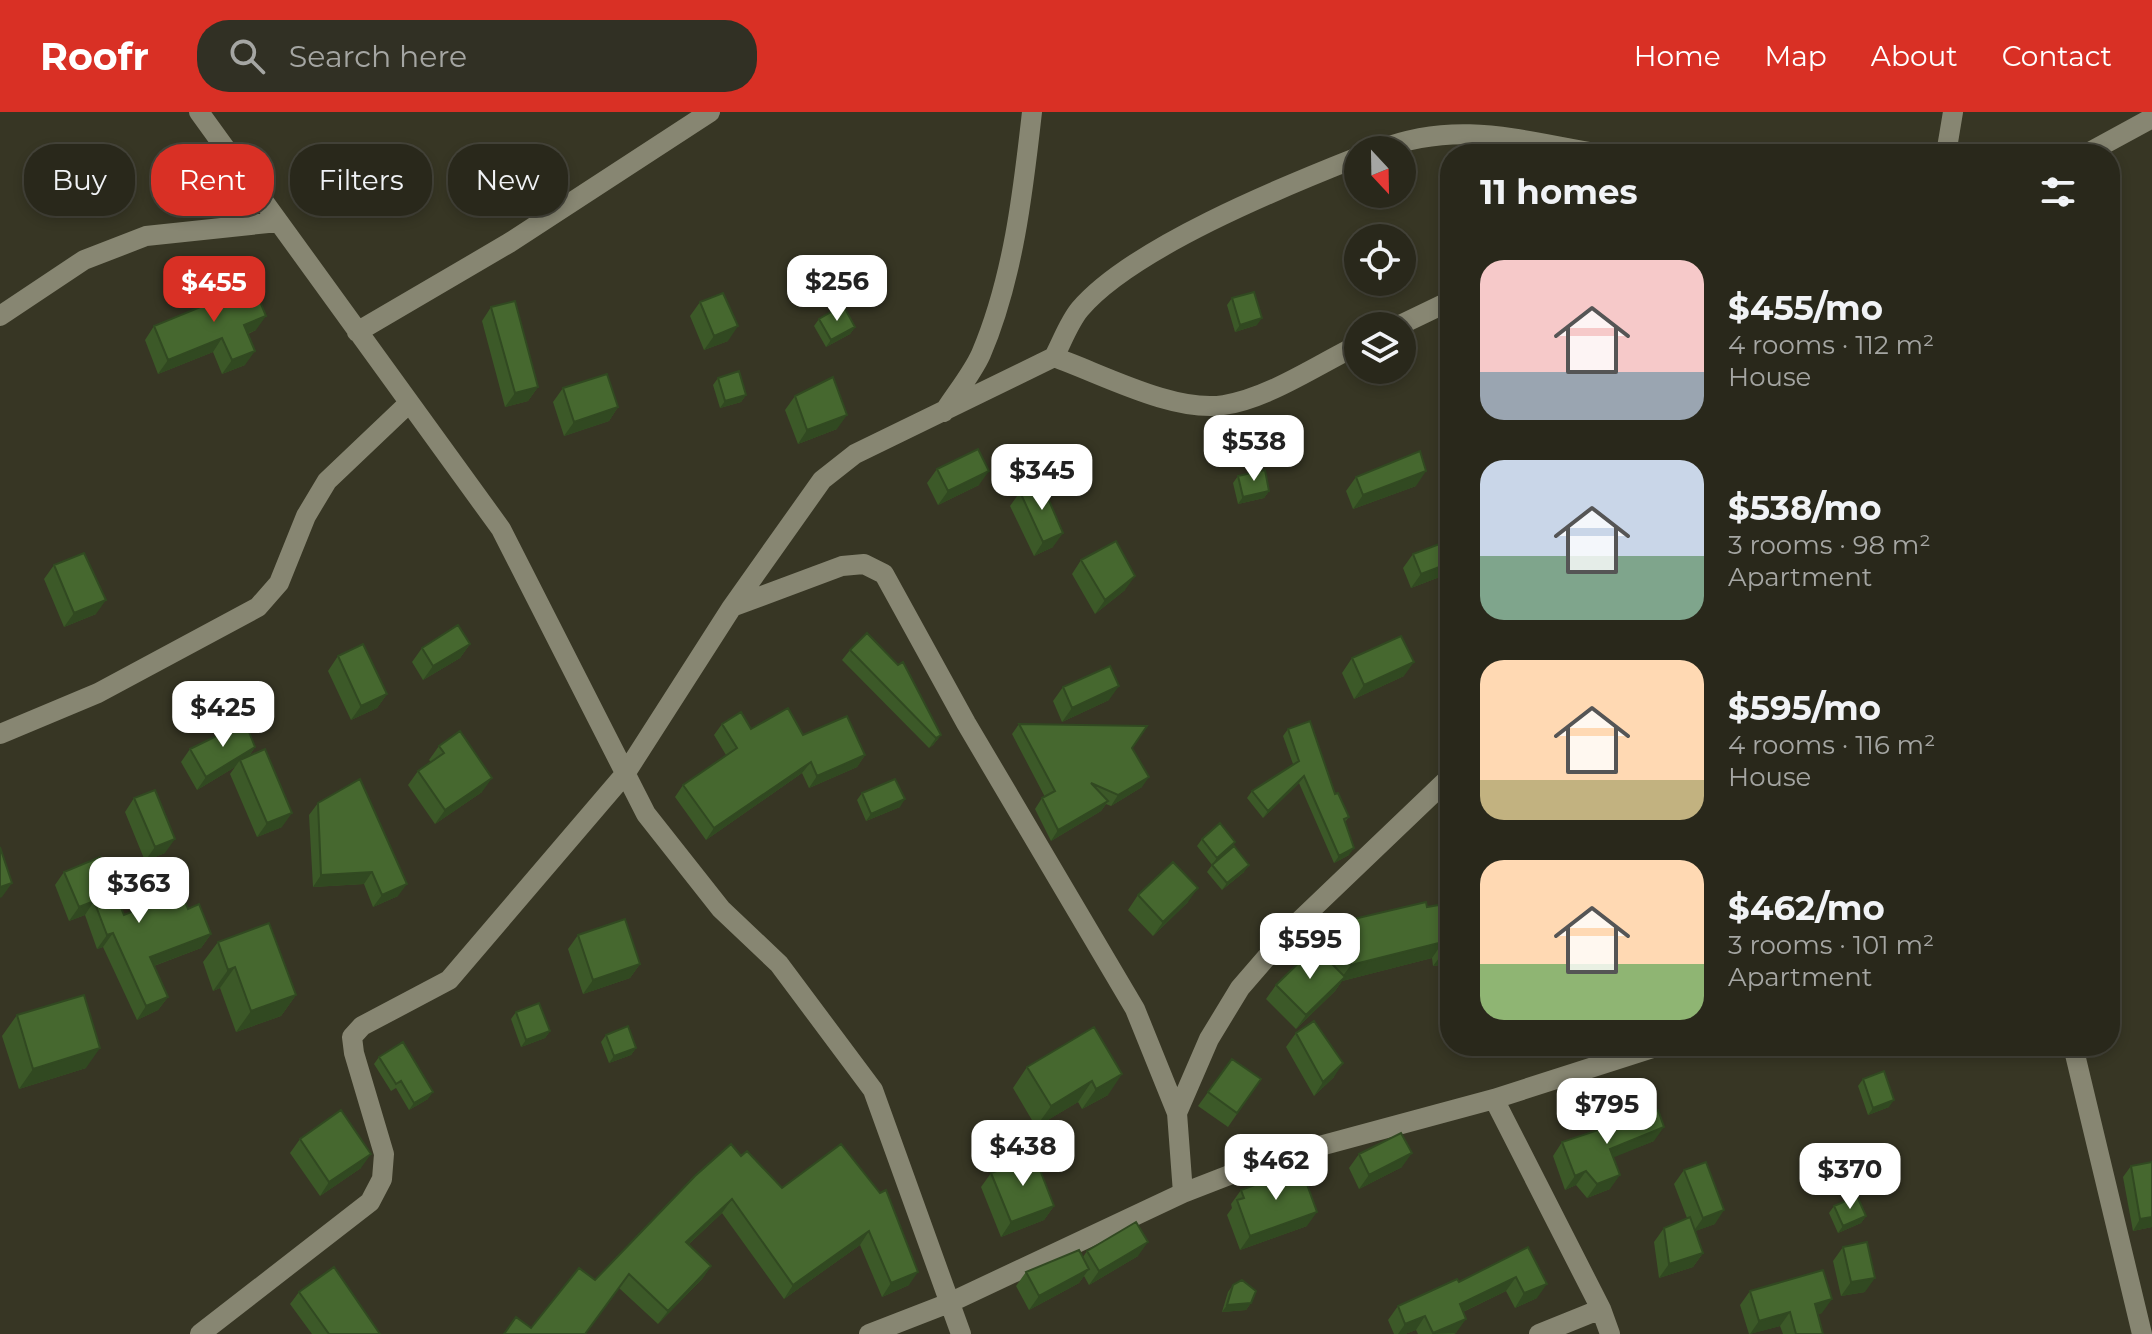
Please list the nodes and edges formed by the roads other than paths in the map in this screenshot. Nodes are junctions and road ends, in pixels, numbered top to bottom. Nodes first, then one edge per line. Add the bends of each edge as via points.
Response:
1 (199, 112) edge
2 (710, 112) edge
3 (1032, 112) edge
4 (1953, 112) edge
5 (2152, 118) edge
6 (1416, 138) edge
7 (1525, 144) edge
8 (1948, 144) edge
9 (2104, 144) edge
10 (1344, 163) edge
11 (278, 222) junction
12 (1440, 306) edge
13 (0, 316) edge
14 (1416, 317) edge
15 (357, 332) junction
16 (1344, 352) edge
17 (1054, 357) junction
18 (408, 404) junction
19 (941, 415) junction
20 (732, 607) junction
21 (0, 734) edge
22 (625, 774) junction
23 (1440, 787) edge
24 (1628, 1056) edge
25 (2075, 1056) edge
26 (1494, 1099) junction
27 (1177, 1113) junction
28 (1183, 1193) junction
29 (949, 1303) junction
30 (1601, 1309) junction
31 (200, 1334) edge
32 (869, 1334) edge
33 (961, 1334) edge
34 (1539, 1334) edge
35 (1610, 1334) edge
36 (2142, 1334) edge

1 - 11 street
2 - 15 street via 509,243
3 - 19 street via 1022,199 1002,291 980,356
4 - 8 street
5 - 9 street
6 - 7 street via 1487,132
10 - 17 street via 1285,186 1122,272 1080,310
11 - 13 street via 146,236 84,260
11 - 15 street
12 - 14 street
15 - 18 street
16 - 17 street via 1223,405 1182,404
17 - 19 street
18 - 21 street via 327,481 306,516 279,583 258,607 98,693
18 - 22 street via 501,529
19 - 20 street via 855,454 822,480
20 - 22 street
20 - 27 street via 842,566 864,564 884,574 1135,1009
22 - 29 street via 655,826 721,909 779,964 873,1090
22 - 31 street via 449,980 362,1026 352,1037 384,1154 382,1179 370,1202
23 - 27 street via 1291,929 1240,988 1209,1039
24 - 26 street
25 - 36 street
26 - 28 street via 1268,1160
26 - 30 street
27 - 28 street
28 - 29 street
29 - 32 street
29 - 33 street
30 - 34 street
30 - 35 street

